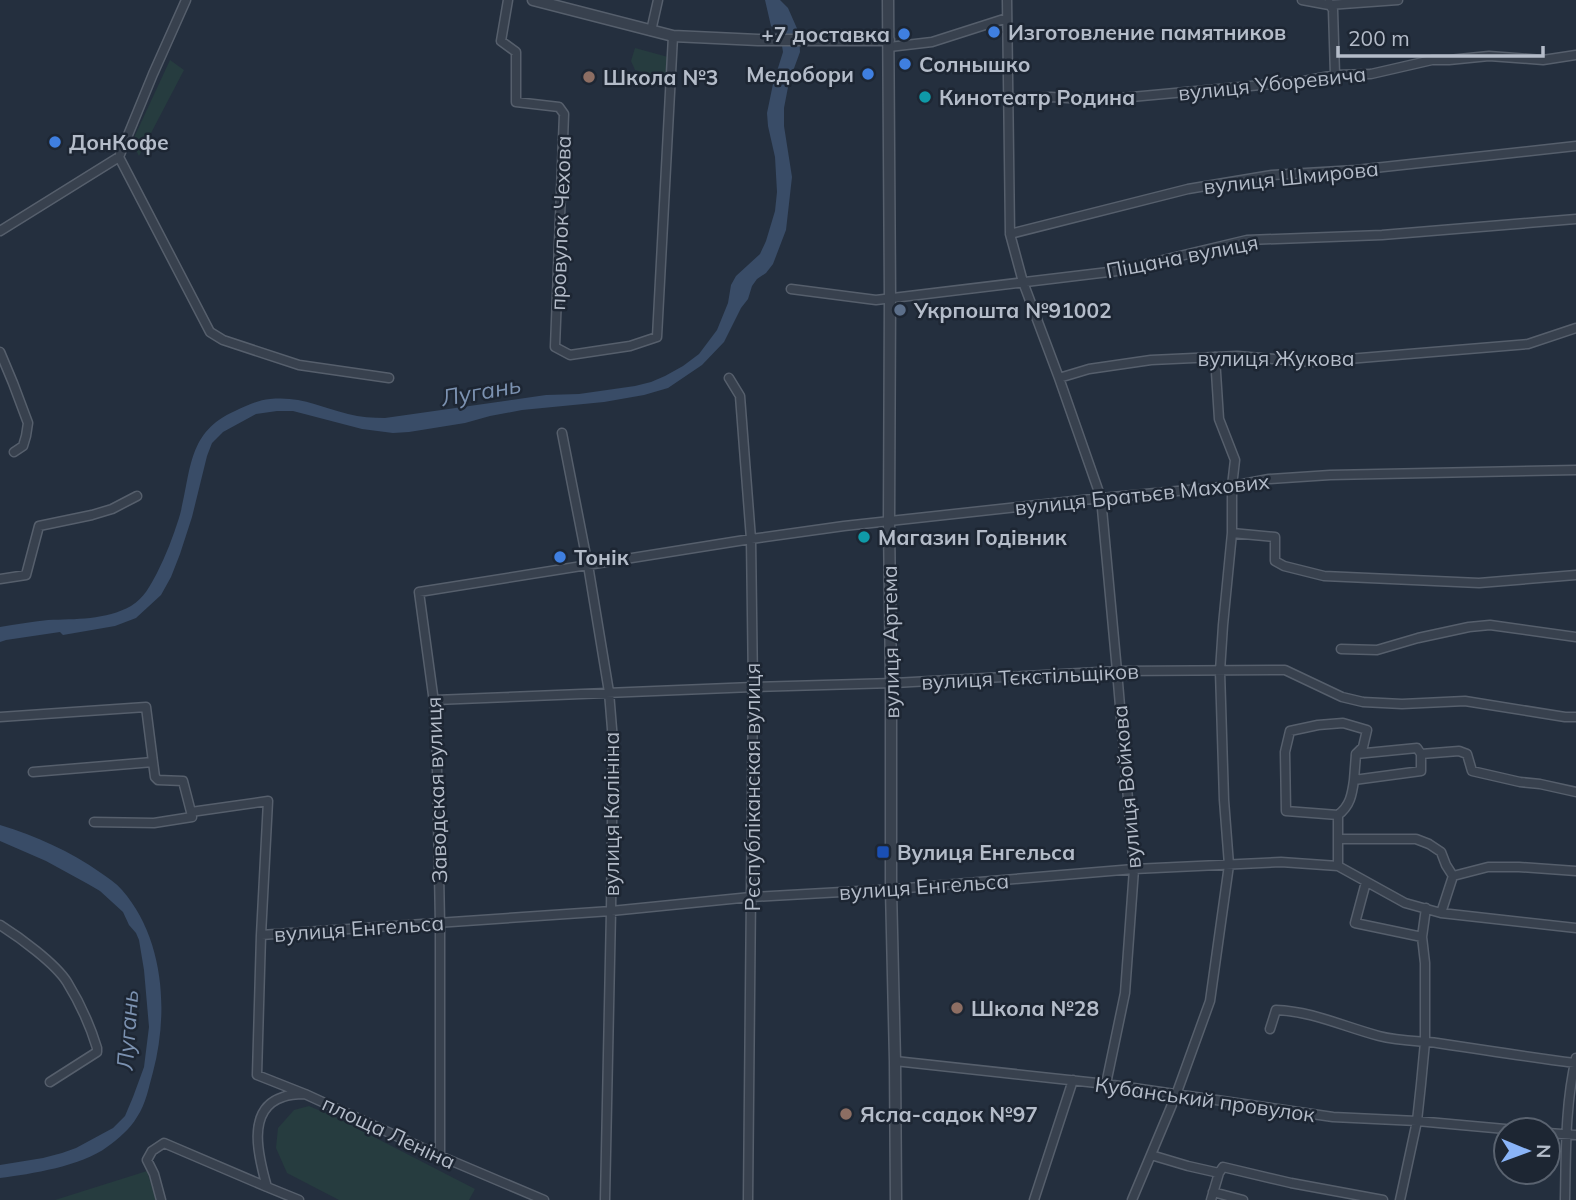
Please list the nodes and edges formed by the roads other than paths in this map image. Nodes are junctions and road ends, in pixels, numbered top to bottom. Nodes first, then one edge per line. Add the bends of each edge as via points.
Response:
1 (186, 0) edge
2 (508, 0) edge
3 (533, 0) edge
4 (658, 0) edge
5 (888, 0) edge
6 (1018, 0) edge
7 (1302, 0) edge
8 (1398, 0) edge
9 (1007, 2) edge
10 (1329, 3) edge
11 (1007, 18) junction
12 (651, 31) junction
13 (673, 36) junction
14 (889, 43) junction
15 (1576, 55) edge
16 (1335, 75) junction
17 (1008, 99) junction
18 (1576, 146) edge
19 (119, 158) junction
20 (1576, 219) edge
21 (0, 231) edge
22 (1010, 234) junction
23 (1023, 282) junction
24 (791, 289) dead end
25 (890, 298) junction
26 (1574, 330) edge
27 (0, 352) edge
28 (1215, 357) junction
29 (729, 377) dead end
30 (1059, 377) junction
31 (389, 378) dead end
32 (562, 433) dead end
33 (14, 452) dead end
34 (1576, 470) edge
35 (1232, 486) junction
36 (136, 496) dead end
37 (1101, 498) junction
38 (889, 522) junction
39 (1232, 533) junction
40 (751, 539) junction
41 (588, 565) junction
42 (1576, 575) edge
43 (0, 579) edge
44 (419, 592) joint
45 (1576, 637) edge
46 (1341, 649) dead end
47 (1117, 671) junction
48 (1220, 671) junction
49 (891, 683) junction
50 (754, 687) junction
51 (609, 692) junction
52 (435, 700) junction
53 (0, 717) edge
54 (1576, 717) edge
55 (1356, 754) junction
56 (1421, 754) junction
57 (153, 762) junction
58 (33, 772) dead end
59 (1354, 780) junction
60 (1576, 792) edge
61 (191, 812) junction
62 (1338, 816) junction
63 (94, 822) dead end
64 (1338, 839) junction
65 (1229, 865) junction
66 (1338, 866) junction
67 (1134, 869) junction
68 (1576, 871) edge
69 (1453, 876) junction
70 (1366, 882) junction
71 (891, 889) junction
72 (751, 897) junction
73 (1426, 908) junction
74 (611, 911) junction
75 (1441, 913) junction
76 (440, 923) junction
77 (0, 925) edge
78 (1576, 928) edge
79 (261, 935) junction
80 (1422, 937) junction
81 (1270, 1028) dead end
82 (1425, 1042) junction
83 (895, 1061) junction
84 (1576, 1061) edge
85 (1073, 1080) junction
86 (50, 1082) dead end
87 (1106, 1084) junction
88 (305, 1094) junction
89 (1176, 1095) junction
90 (1417, 1121) junction
91 (1492, 1128) edge
92 (1562, 1134) edge
93 (1566, 1134) junction
94 (1576, 1135) edge
95 (1151, 1155) junction
96 (440, 1156) junction
97 (1219, 1173) junction
98 (270, 1188) junction
99 (1212, 1196) edge
100 (162, 1200) edge
101 (274, 1200) edge
102 (299, 1200) edge
103 (544, 1200) edge
104 (605, 1200) edge
105 (748, 1200) edge
106 (896, 1200) edge
107 (1034, 1200) edge
108 (1132, 1200) edge
109 (1243, 1200) edge
110 (1383, 1200) edge
111 (1400, 1200) edge
112 (1565, 1200) edge

1 - 19 street
2 - 13 street, провулок Чехова via 501,41 516,52 516,102 559,107 564,114 555,347 570,355 631,346 657,337
3 - 12 street
4 - 12 street
5 - 14 street, вулиця Артема
6 - 9 street
7 - 10 street
8 - 10 street
9 - 11 street, вулиця Войкова
10 - 16 street
11 - 14 street via 932,42
11 - 17 street, вулиця Войкова
12 - 13 street
13 - 14 street
14 - 25 street, вулиця Артема
15 - 16 street, вулиця Уборевича via 1543,60 1489,56 1432,60 1371,74
16 - 17 street, вулиця Уборевича via 1099,100
17 - 22 street, вулиця Войкова
18 - 22 street, вулиця Шмирова via 1272,175 1188,189
19 - 21 street
19 - 31 street via 210,332 299,365
20 - 23 street, Піщана вулиця via 1382,235 1247,240 1117,271
22 - 23 street, вулиця Войкова
23 - 25 street, Піщана вулиця
23 - 30 street, вулиця Войкова
24 - 25 street, Піщана вулиця
25 - 38 street, вулиця Артема
26 - 28 street, вулиця Жукова via 1528,344 1312,362
27 - 33 street via 27,423 23,446
28 - 30 street, вулиця Жукова via 1151,360
28 - 35 street via 1219,419 1235,460
29 - 40 street, Рєспубліканская вулиця via 740,396
30 - 37 street, вулиця Войкова
32 - 41 street, вулиця Калініна
34 - 35 street, вулиця Братьєв Махових via 1330,475
35 - 37 street, вулиця Братьєв Махових
35 - 39 street
36 - 43 street via 112,509 39,526 26,575
37 - 38 street, вулиця Братьєв Махових
37 - 47 street, вулиця Войкова
38 - 40 street, вулиця Братьєв Махових
38 - 49 street, вулиця Артема
39 - 42 street via 1275,537 1275,561 1324,576 1479,583
39 - 48 street
40 - 41 street, вулиця Братьєв Махових
40 - 50 street, Рєспубліканская вулиця
41 - 44 street, вулиця Братьєв Махових
41 - 51 street, вулиця Калініна
44 - 52 street, Заводская вулиця
45 - 46 street via 1490,625 1377,650
47 - 48 street, вулиця Тєкстільщіков
47 - 49 street, вулиця Тєкстільщіков
47 - 67 street, вулиця Войкова
48 - 54 street, вулиця Тєкстільщіков via 1285,670 1363,702 1465,701
48 - 65 street
49 - 50 street, вулиця Тєкстільщіков
49 - 71 street, вулиця Артема
50 - 51 street, вулиця Тєкстільщіков
50 - 72 street, Рєспубліканская вулиця
51 - 52 street, вулиця Тєкстільщіков
51 - 74 street, вулиця Калініна
52 - 76 street, Заводская вулиця
53 - 57 street via 146,707
55 - 56 street via 1417,748
55 - 59 street
55 - 62 street via 1367,730 1343,723 1290,731 1285,752 1286,811
56 - 59 street via 1421,771
56 - 60 street via 1459,751 1467,754 1472,771
57 - 58 street
57 - 61 street via 158,780 183,781
59 - 62 street via 1351,801
61 - 63 street via 192,817 154,823
61 - 79 street via 268,802
62 - 64 street
64 - 66 street
64 - 69 street via 1416,839 1441,852
65 - 66 street, вулиця Енгельса
65 - 67 street, вулиця Енгельса
65 - 89 street via 1210,1001
66 - 70 street, вулиця Енгельса
67 - 71 street, вулиця Енгельса
67 - 87 street, вулиця Войкова via 1125,993
68 - 69 street via 1488,867
69 - 75 street
70 - 73 street, вулиця Енгельса via 1405,903
70 - 80 street via 1355,923
71 - 72 street, вулиця Енгельса
71 - 83 street, вулиця Артема
72 - 74 street, вулиця Енгельса
72 - 105 street, Рєспубліканская вулиця
73 - 75 street, вулиця Енгельса
73 - 80 street
74 - 76 street, вулиця Енгельса
74 - 104 street, вулиця Калініна
75 - 78 street, вулиця Енгельса
76 - 79 street, вулиця Енгельса
76 - 96 street, Заводская вулиця
77 - 86 street via 55,967 85,1016 97,1048
79 - 88 street via 257,1075
80 - 82 street
81 - 82 street via 1276,1010 1287,1010 1379,1036
82 - 84 street
82 - 90 street
83 - 85 street, Кубанський провулок
83 - 106 street, вулиця Артема
84 - 93 street
85 - 87 street, Кубанський провулок
85 - 107 street
87 - 89 street, Кубанський провулок
88 - 96 street, площа Леніна
88 - 98 street, площа Леніна via 281,1097 260,1118 259,1156
89 - 90 street, Кубанський провулок via 1333,1117
89 - 95 street
90 - 91 street, Кубанський провулок
90 - 111 street
92 - 93 street
93 - 94 street
93 - 112 street
95 - 97 street
95 - 108 street
96 - 103 street, площа Леніна
97 - 99 street
97 - 110 street via 1223,1167
98 - 100 street via 164,1143 147,1160
98 - 101 street
98 - 102 street
99 - 109 street

